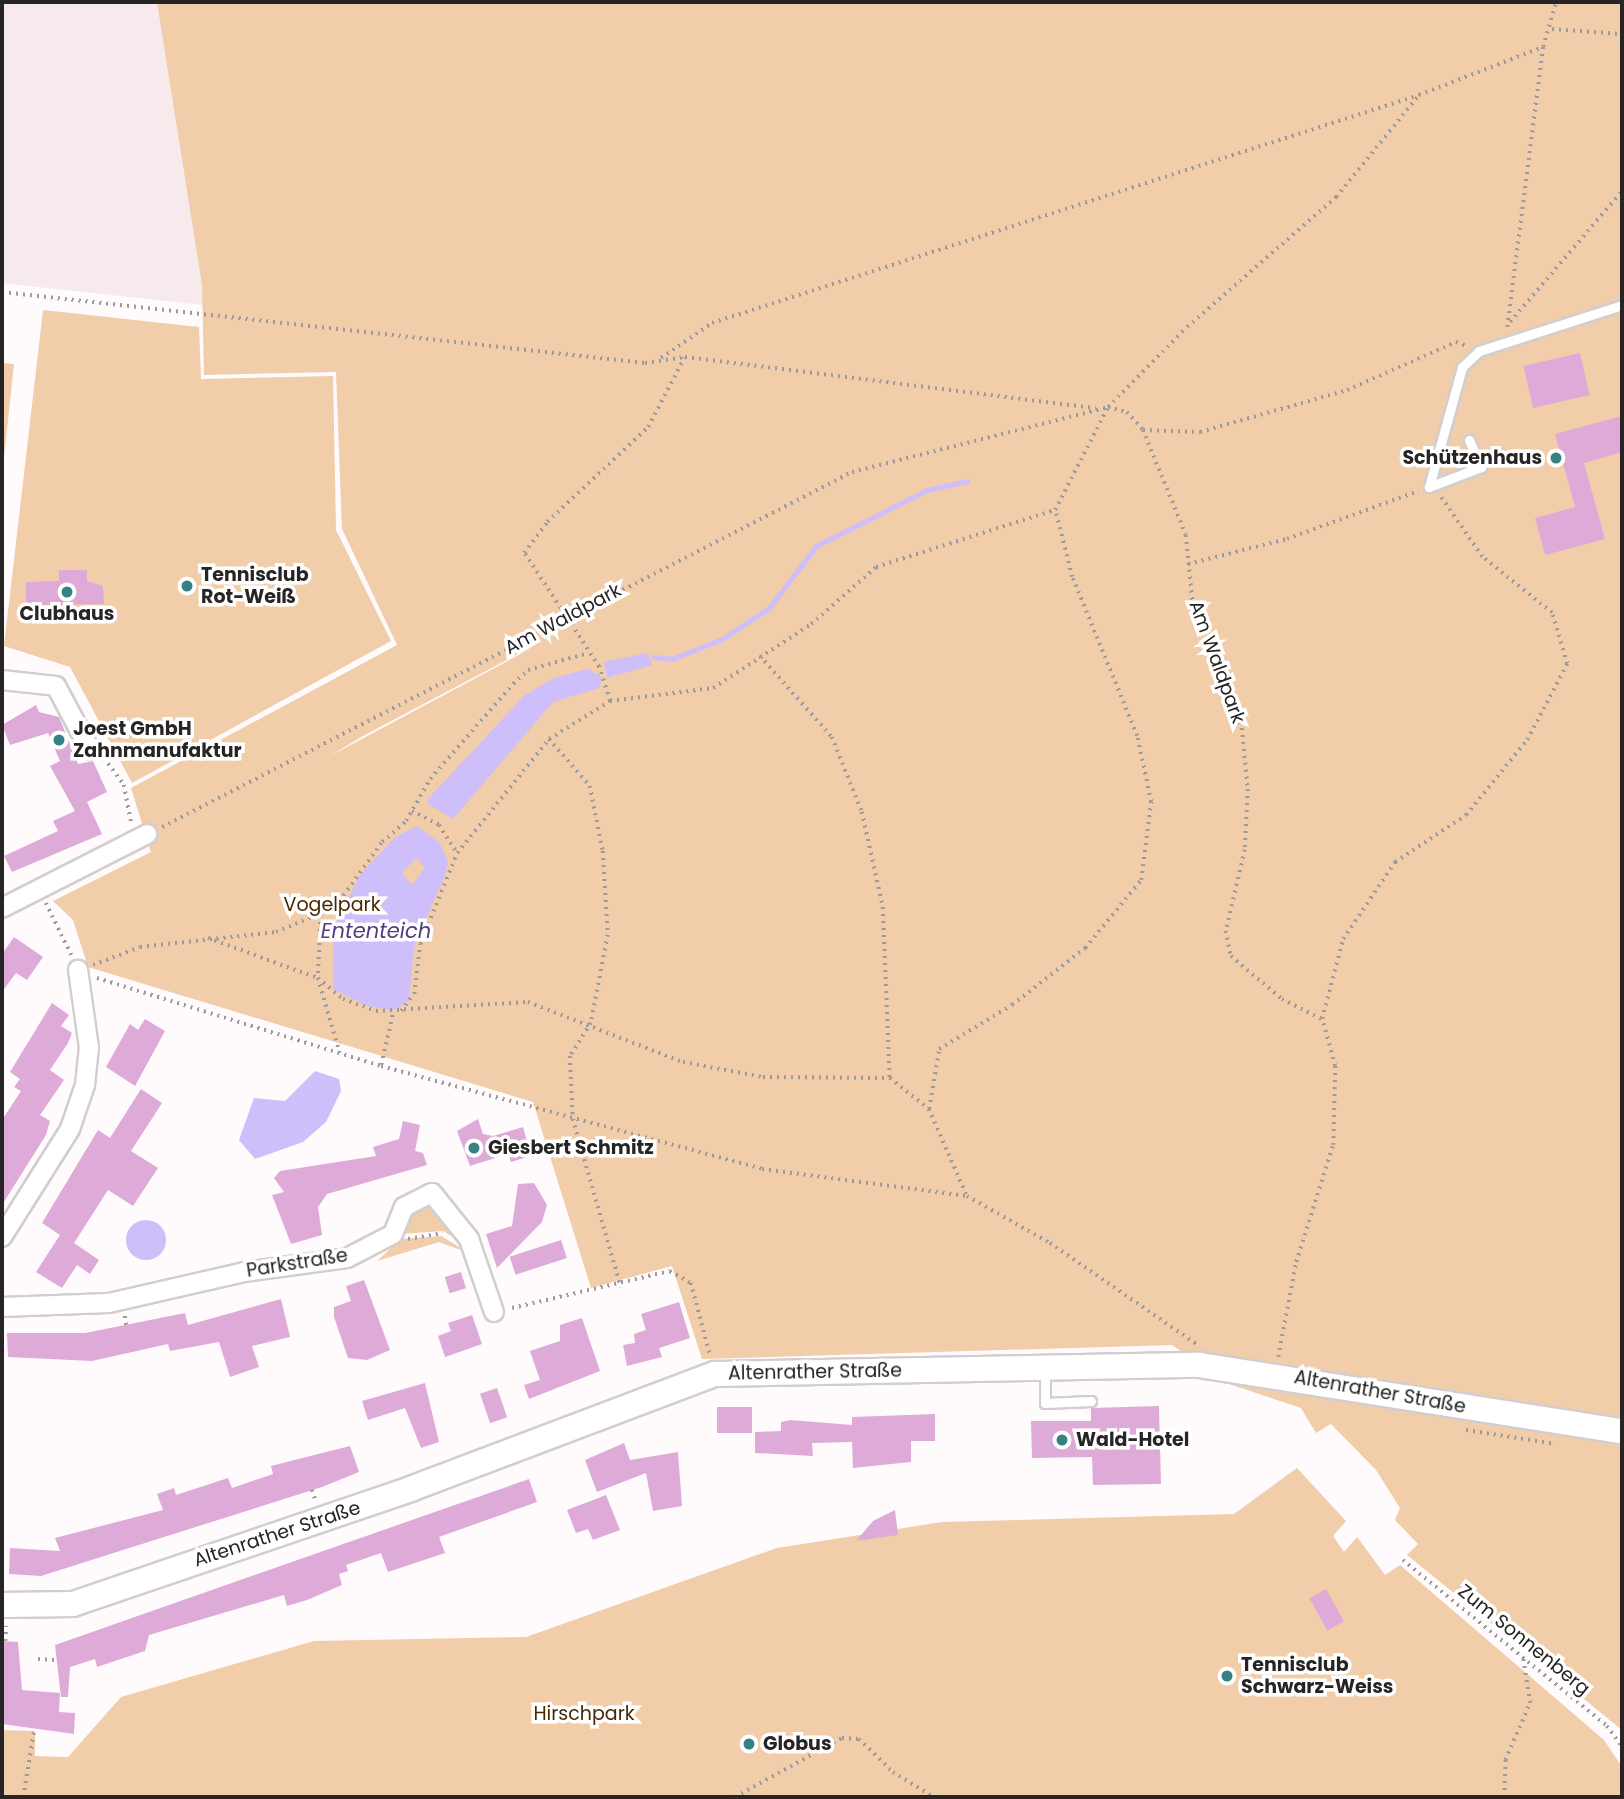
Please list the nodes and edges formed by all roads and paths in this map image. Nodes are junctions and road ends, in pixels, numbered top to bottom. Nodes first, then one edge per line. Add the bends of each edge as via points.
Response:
1 (1556, 2) edge
2 (1552, 29) junction
3 (1622, 34) edge
4 (1543, 47) junction
5 (1419, 95) junction
6 (1622, 191) edge
7 (2, 292) edge
8 (1622, 305) edge
9 (1509, 323) junction
10 (1501, 343) junction
11 (1479, 351) junction
12 (685, 357) junction
13 (660, 359) junction
14 (1108, 407) junction
15 (1143, 430) junction
16 (1469, 440) dead end
17 (1429, 487) junction
18 (1055, 510) junction
19 (1188, 565) junction
20 (564, 615) junction
21 (588, 653) junction
22 (760, 656) junction
23 (2, 680) edge
24 (610, 701) junction
25 (548, 739) junction
26 (90, 750) joint
27 (412, 811) junction
28 (143, 836) junction
29 (457, 853) junction
30 (41, 888) junction
31 (2, 908) edge
32 (321, 915) junction
33 (208, 938) junction
34 (78, 970) junction
35 (318, 978) junction
36 (401, 1011) junction
37 (393, 1013) junction
38 (1322, 1019) junction
39 (591, 1023) junction
40 (340, 1053) junction
41 (381, 1066) junction
42 (890, 1077) junction
43 (929, 1109) junction
44 (573, 1119) junction
45 (967, 1196) junction
46 (393, 1234) junction
47 (2, 1237) edge
48 (472, 1249) junction
49 (621, 1287) junction
50 (2, 1307) edge
51 (494, 1312) joint
52 (1199, 1365) junction
53 (1045, 1367) junction
54 (1276, 1373) junction
55 (715, 1374) junction
56 (1091, 1401) dead end
57 (1622, 1431) edge
58 (1403, 1560) dead end
59 (2, 1605) edge
60 (1523, 1657) junction
61 (38, 1659) dead end
62 (56, 1660) dead end
63 (34, 1730) dead end
64 (1622, 1747) edge
65 (23, 1797) edge
66 (735, 1797) edge
67 (934, 1797) edge
68 (1504, 1797) edge

1 - 2 path
2 - 3 path
2 - 4 path
4 - 5 path
4 - 9 path
5 - 13 path via 712,323
5 - 14 path via 1336,197 1187,327
6 - 9 path
7 - 13 path via 645,363
8 - 10 lane
9 - 10 path
10 - 11 lane
11 - 15 path via 1456,342 1347,390 1200,432
11 - 17 lane via 1455,381
12 - 13 path
12 - 14 path via 1073,409
12 - 20 path via 648,426 547,522 524,554
14 - 15 path, Am Waldpark via 1127,412
14 - 18 path
14 - 20 path, Am Waldpark via 852,472
15 - 19 path, Am Waldpark via 1186,535
16 - 17 lane via 1481,467
17 - 19 path via 1287,540
17 - 38 path via 1482,557 1552,613 1567,664 1527,740 1466,814 1422,839 1388,873 1343,939
18 - 22 path via 876,567 811,624
18 - 43 path via 1072,577 1137,736 1151,802 1141,880 1085,948 1012,1005 939,1049
19 - 38 path, Am Waldpark via 1193,605 1242,728 1248,789 1245,850 1227,931 1231,956 1282,999
20 - 21 path
20 - 28 path, Am Waldpark
21 - 24 path via 606,681
21 - 27 path via 528,670 430,779
22 - 24 path via 713,688
22 - 42 path via 831,737 862,812 883,907
23 - 26 street via 56,686
24 - 25 path
25 - 29 path
25 - 39 path via 590,786 603,851 608,935
26 - 28 path via 107,760 124,785 125,810
27 - 29 path via 439,825
27 - 32 path via 335,907
28 - 30 street
29 - 36 path via 420,944 414,994
30 - 31 street
30 - 34 path
32 - 33 path via 276,932
32 - 35 path
33 - 34 path via 140,947
33 - 35 path
34 - 40 path
34 - 47 street via 89,1048 85,1085 70,1129
35 - 37 path via 348,1002
35 - 40 path
36 - 37 path
36 - 39 path via 528,1002
37 - 41 path
38 - 54 path via 1335,1066 1333,1144 1296,1262
39 - 42 path via 682,1062 763,1077
39 - 44 path via 570,1056
40 - 41 path
41 - 44 path
42 - 43 path
43 - 45 path
44 - 45 path via 762,1169
44 - 49 path
45 - 52 path via 1197,1341
46 - 48 path via 412,1240 441,1233
46 - 48 street via 404,1207 432,1194
46 - 50 street, Parkstraße via 347,1258 244,1272 109,1303
48 - 51 street
49 - 51 path
49 - 55 path via 670,1271 688,1279
52 - 53 street, Altenrather Straße
52 - 54 street, Altenrather Straße
53 - 55 street, Altenrather Straße
53 - 56 lane via 1045,1403
54 - 57 street, Altenrather Straße
55 - 59 street, Altenrather Straße via 413,1488 72,1604
58 - 60 path, Zum Sonnenberg
60 - 64 path, Zum Sonnenberg via 1607,1726
60 - 68 path via 1530,1703 1505,1760
61 - 62 path
63 - 65 path
66 - 67 path via 842,1738 859,1739 892,1772

